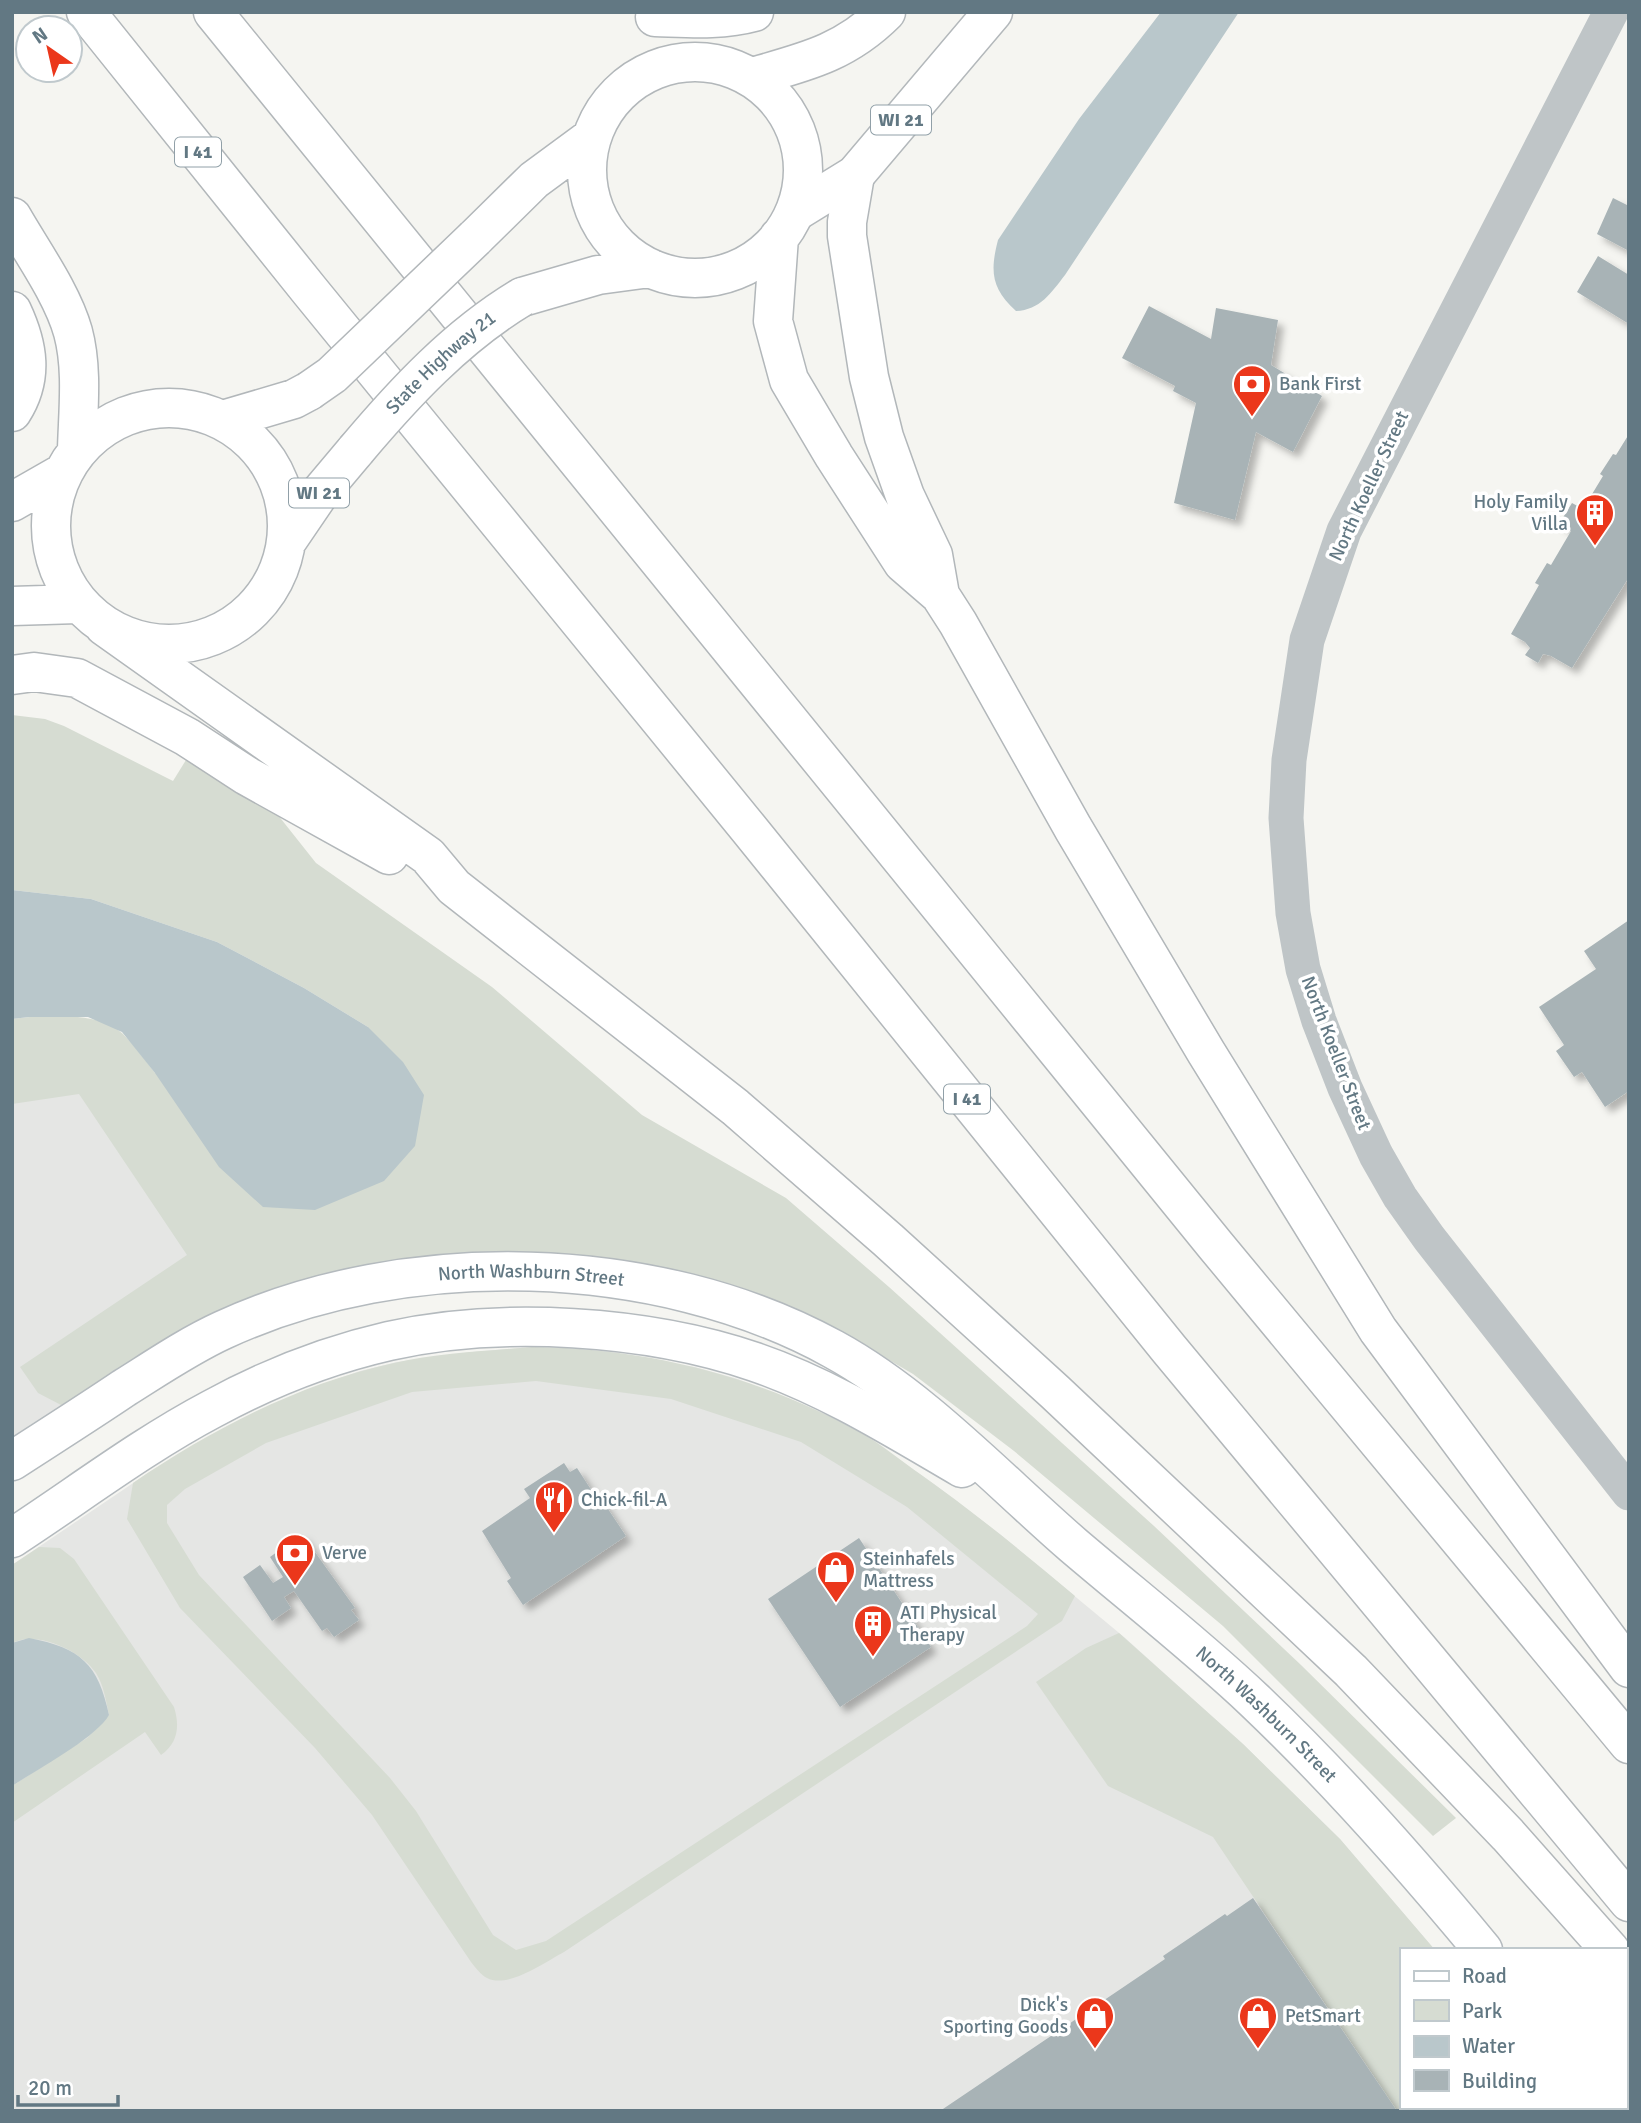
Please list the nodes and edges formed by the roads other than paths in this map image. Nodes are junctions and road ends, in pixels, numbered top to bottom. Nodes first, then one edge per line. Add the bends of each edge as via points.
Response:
1 (86, 12) edge
2 (213, 12) edge
3 (754, 12) edge
4 (886, 12) edge
5 (993, 12) edge
6 (1611, 12) edge
7 (650, 15) edge
8 (738, 71) junction
9 (591, 138) junction
10 (855, 175) junction
11 (12, 217) edge
12 (787, 225) junction
13 (650, 268) junction
14 (12, 311) edge
15 (12, 412) edge
16 (223, 420) junction
17 (69, 462) junction
18 (12, 502) edge
19 (287, 541) junction
20 (940, 594) junction
21 (12, 606) edge
22 (91, 615) junction
23 (12, 675) edge
24 (454, 887) junction
25 (12, 1461) edge
26 (1629, 1493) edge
27 (1028, 1505) junction
28 (12, 1538) edge
29 (1629, 1668) edge
30 (1629, 1744) edge
31 (1629, 1902) edge
32 (1481, 1948) edge
33 (1608, 1948) edge

1 - 31 main road, I 41 via 1170,1349
2 - 30 main road via 1216,1246
3 - 7 main road via 708,19
4 - 8 main road via 852,41 815,60
5 - 10 main road, WI 21
6 - 26 street, North Koeller Street via 1344,531 1307,640 1289,760 1286,818 1293,913 1303,969 1345,1088 1376,1155 1429,1238
7 - 8 main road
8 - 9 main road via 695,61 661,67 630,82 606,107
8 - 12 main road via 776,96 793,122 802,152 802,183
9 - 13 main road via 586,169 590,200 603,228 623,252
9 - 16 main road, bridge via 534,180 332,375 294,399
10 - 12 main road, WI 21
10 - 20 main road via 846,222 869,377 905,496 933,555
11 - 17 main road via 72,330 78,361
12 - 13 main road via 758,257 716,276 671,276
12 - 20 main road via 773,321 789,380 903,563
13 - 19 main road, State Highway 21 / WI 21, bridge via 598,275 522,297 497,312 395,404 318,494
14 - 15 main road via 27,351 25,378
16 - 17 main road via 192,409 159,407 127,414 98,430
16 - 19 main road via 247,436 281,483 288,512
17 - 18 main road
17 - 22 main road via 51,507 51,542 60,575
19 - 22 main road via 278,574 260,603 234,626 202,640 169,645 134,640
20 - 29 main road via 1206,1052 1378,1330
21 - 22 main road
22 - 24 main road via 428,856
23 - 24 main road via 34,672 77,678 417,871
24 - 33 main road via 735,1107 1055,1392 1350,1671 1508,1835
25 - 27 main road, North Washburn Street via 188,1348 285,1305 444,1273 523,1272 607,1278 688,1291 762,1315 834,1349 898,1392
27 - 28 main road, North Washburn Street via 838,1398 756,1362 642,1334 514,1328 390,1341 321,1361 257,1387 174,1431
27 - 32 main road, North Washburn Street via 1252,1698 1343,1788

